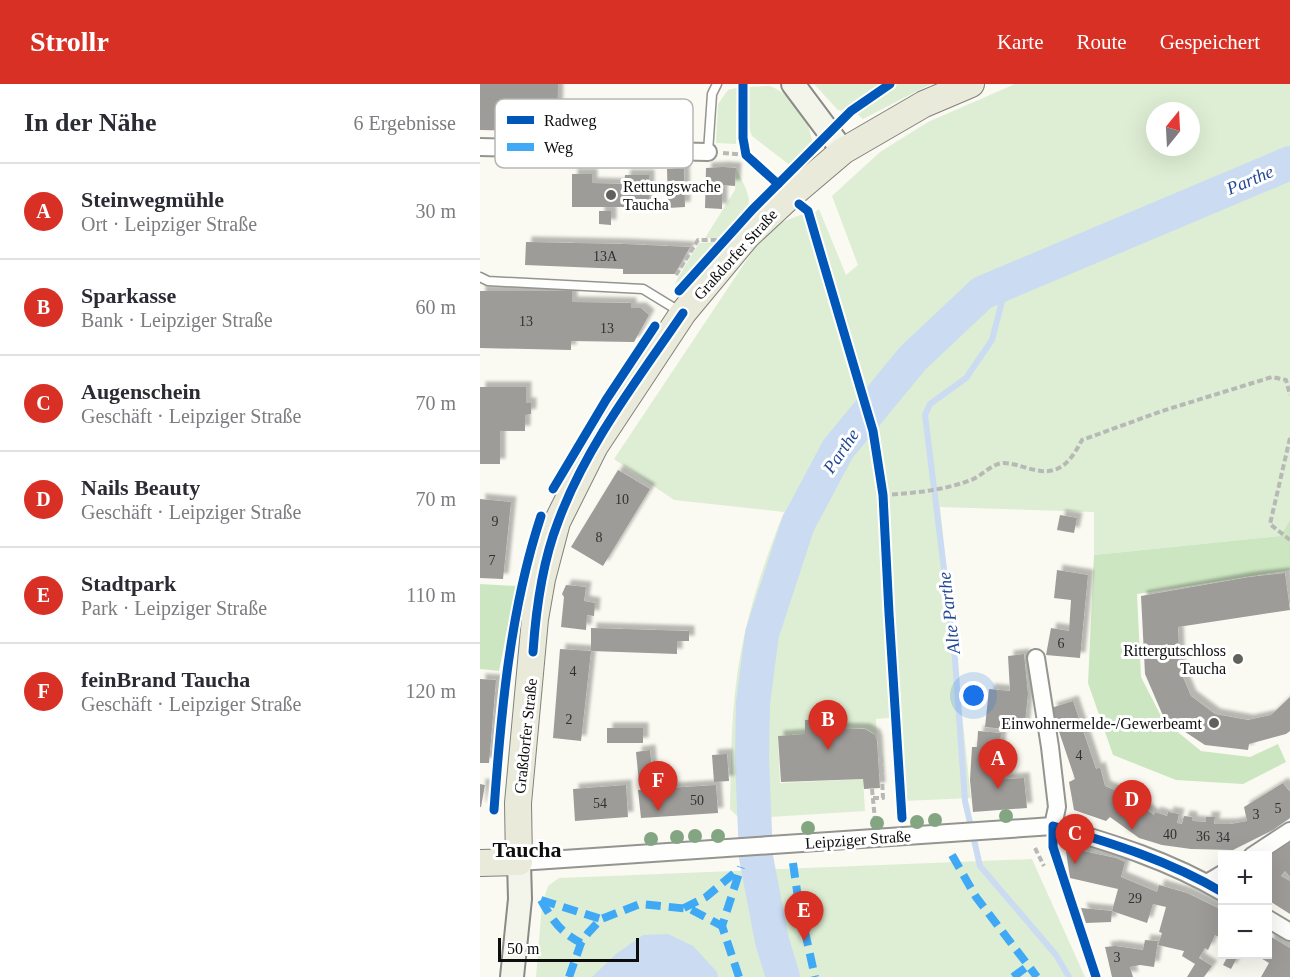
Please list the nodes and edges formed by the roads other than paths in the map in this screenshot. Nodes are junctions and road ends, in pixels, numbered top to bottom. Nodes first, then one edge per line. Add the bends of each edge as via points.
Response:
1 (717, 84) edge
2 (793, 84) edge
3 (971, 84) edge
4 (480, 147) edge
5 (495, 147) edge
6 (843, 152) junction
7 (693, 153) edge
8 (708, 153) joint
9 (480, 277) edge
10 (683, 313) junction
11 (1036, 658) dead end
12 (1053, 826) junction
13 (1290, 831) edge
14 (1258, 851) edge
15 (519, 862) junction
16 (480, 863) edge
17 (1218, 876) edge
18 (1207, 883) junction
19 (1218, 890) edge
20 (1272, 921) edge
21 (1290, 932) edge
22 (512, 977) edge
23 (1096, 977) edge

1 - 8 lane via 705,120
2 - 6 main road
3 - 6 main road, Graßdorfer Straße via 924,104
4 - 5 street
6 - 10 main road, Graßdorfer Straße via 747,236
7 - 8 street
9 - 10 lane via 489,281 643,290
10 - 15 main road, Graßdorfer Straße via 595,446 557,522 535,619 518,803
11 - 12 street via 1057,807
12 - 15 street, Leipziger Straße
12 - 18 street, Leipziger Straße via 1148,856
12 - 23 lane via 1053,847
13 - 14 street
15 - 16 main road, Leipziger Straße
15 - 22 main road via 520,899
17 - 18 street
18 - 19 street, Leipziger Straße
20 - 21 street

